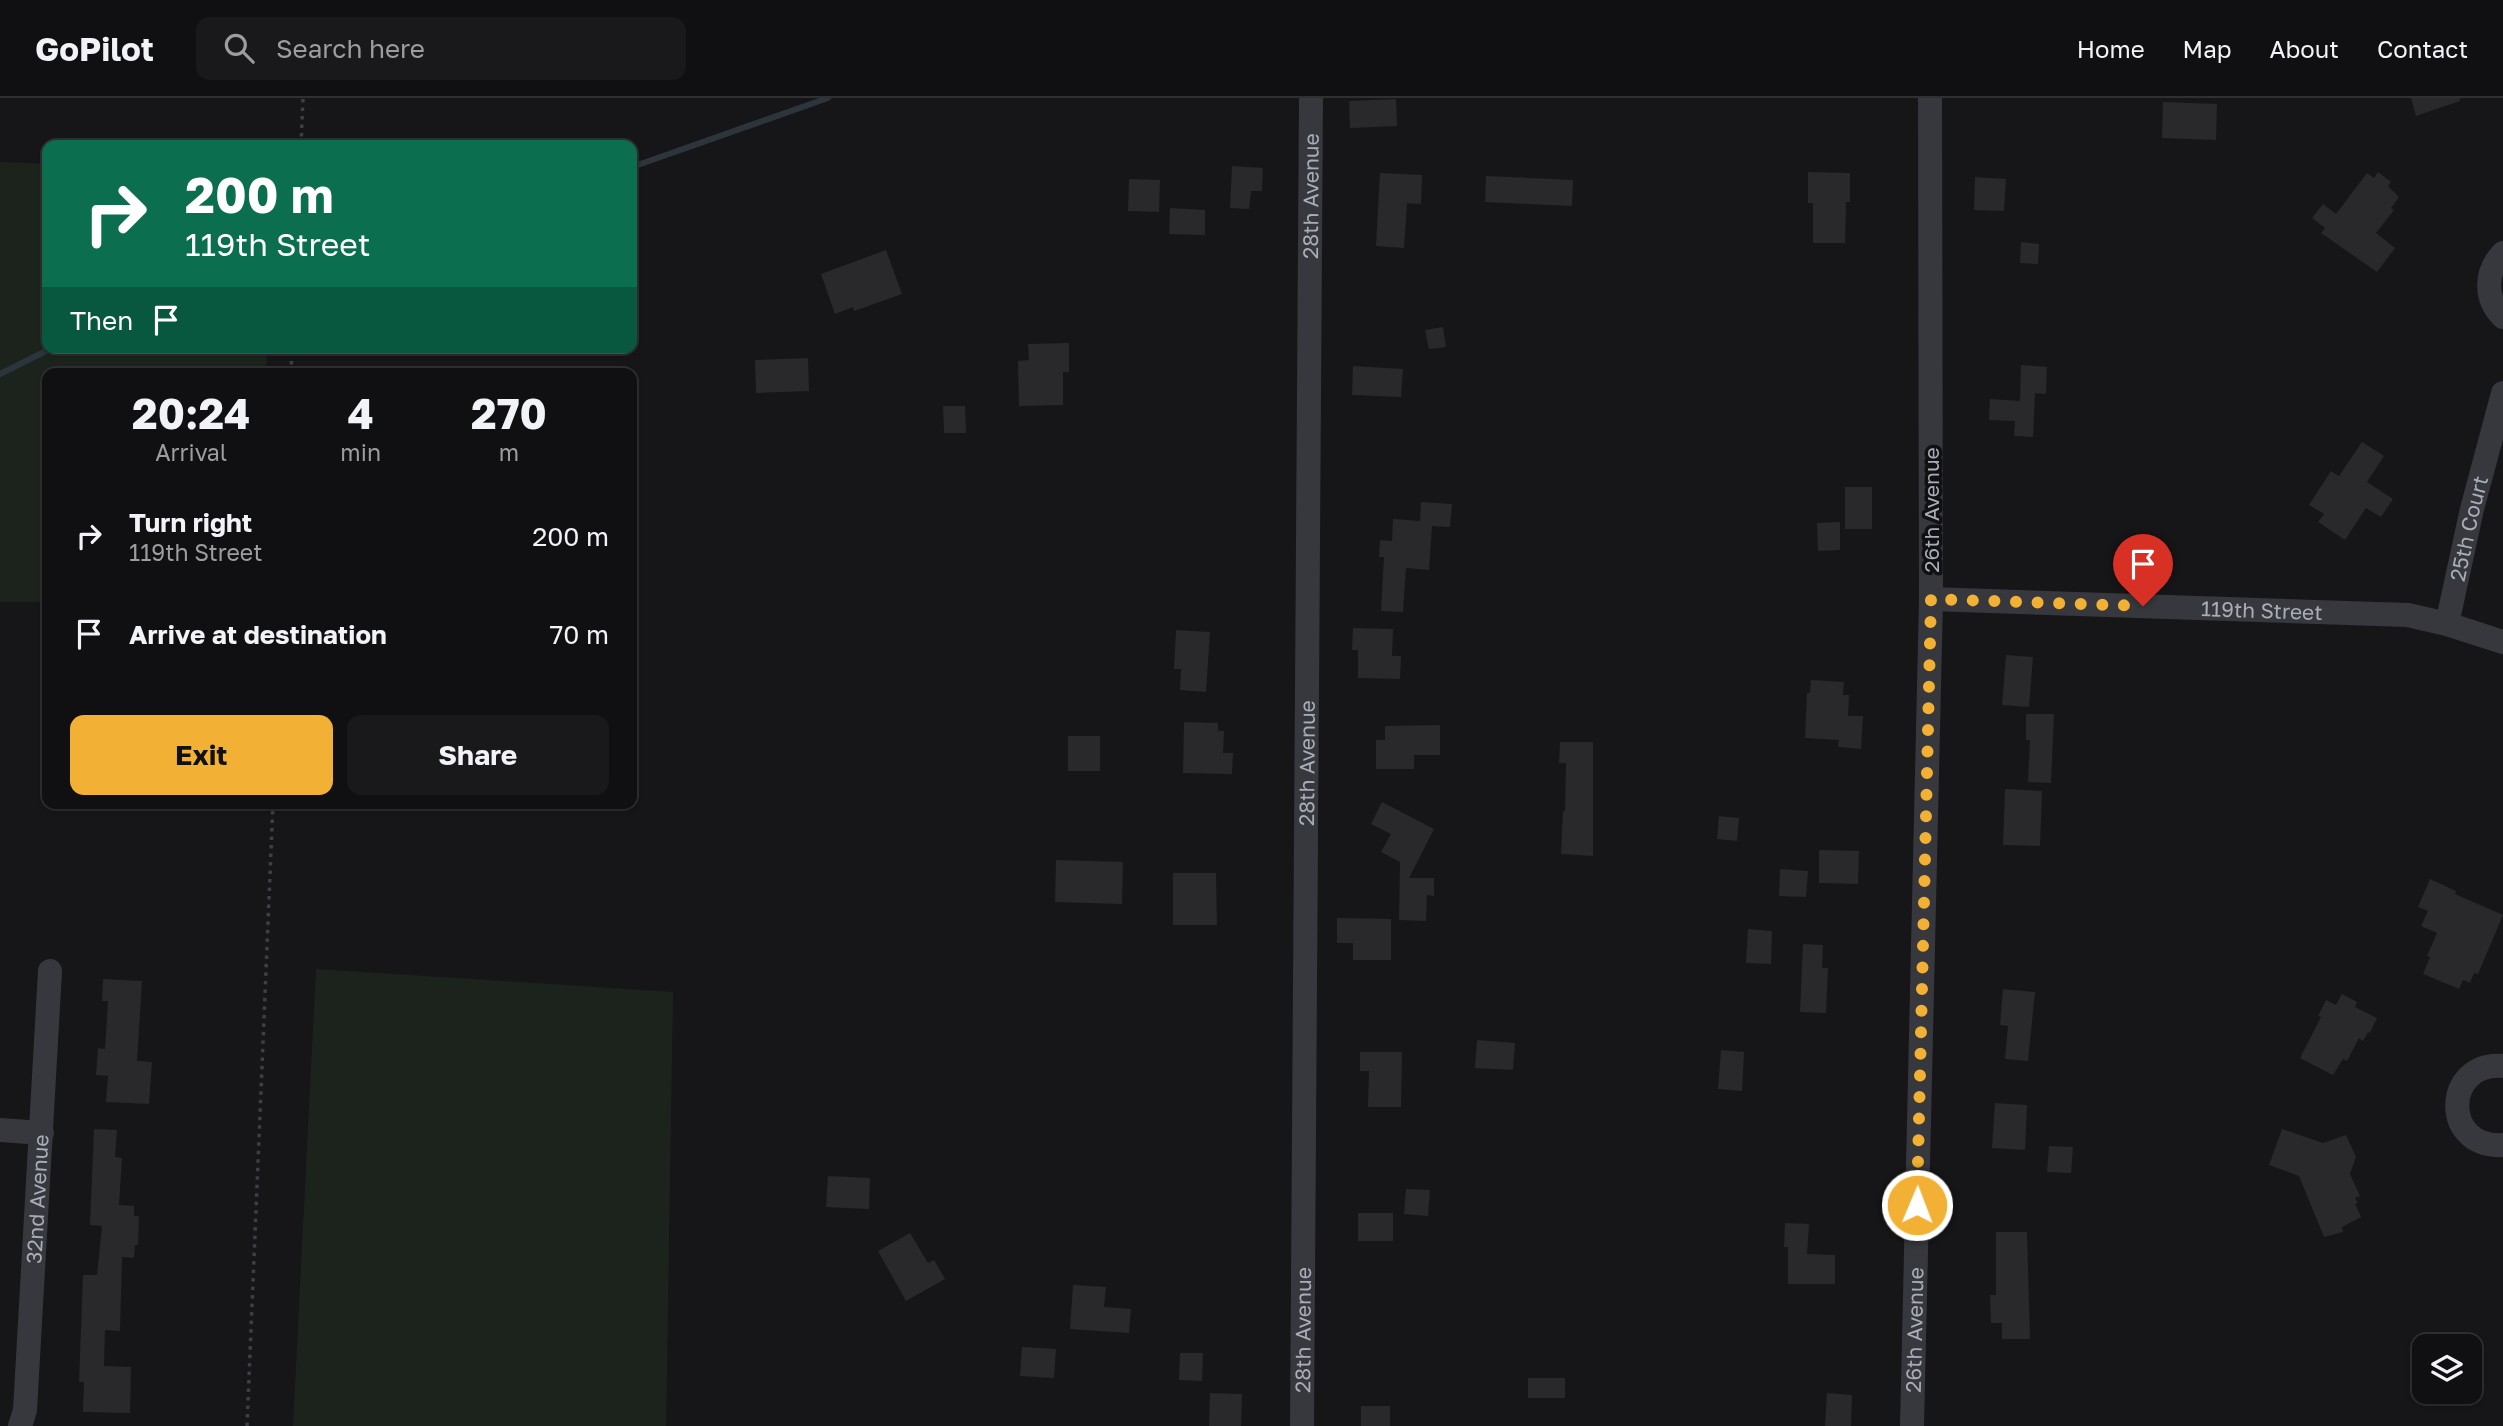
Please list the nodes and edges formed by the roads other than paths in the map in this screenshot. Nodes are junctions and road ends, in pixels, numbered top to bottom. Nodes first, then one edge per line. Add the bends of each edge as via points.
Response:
1 (1311, 98) edge
2 (1930, 98) edge
3 (2503, 253) edge
4 (2503, 317) edge
5 (2503, 393) edge
6 (1931, 599) junction
7 (2447, 624) junction
8 (2503, 642) edge
9 (50, 971) dead end
10 (2503, 1066) edge
11 (0, 1130) edge
12 (42, 1133) junction
13 (2503, 1145) edge
14 (20, 1426) edge
15 (1302, 1426) edge
16 (1912, 1426) edge

1 - 15 street, 28th Avenue
2 - 6 street, 26th Avenue
3 - 4 street via 2489,281 2490,296
5 - 7 street, 25th Court
6 - 7 street, 119th Street via 2408,615
6 - 16 street, 26th Avenue
7 - 8 street, 119th Street
9 - 12 street, 32nd Avenue
10 - 13 street via 2469,1076 2457,1099 2461,1125 2469,1135 2481,1143
11 - 12 street
12 - 14 street, 32nd Avenue via 25,1410

